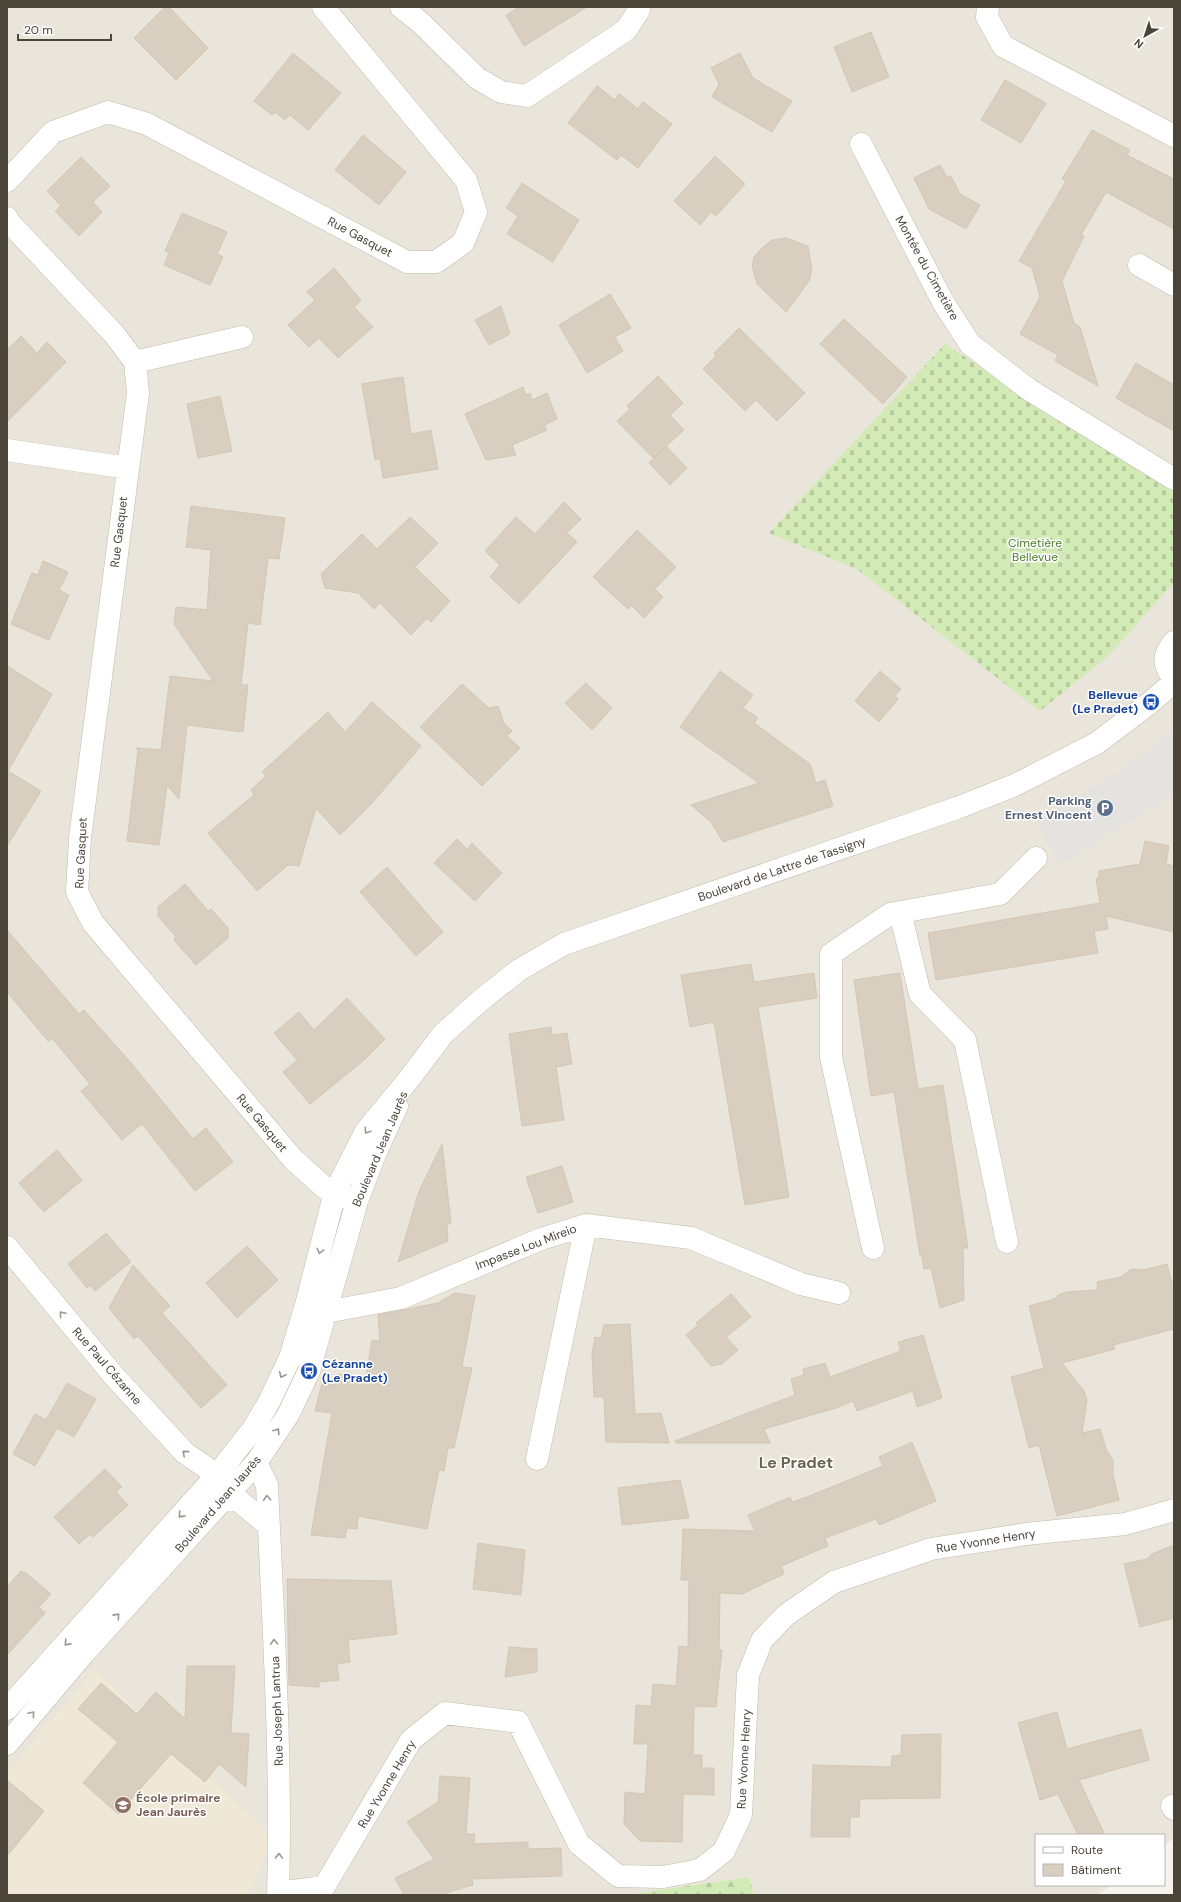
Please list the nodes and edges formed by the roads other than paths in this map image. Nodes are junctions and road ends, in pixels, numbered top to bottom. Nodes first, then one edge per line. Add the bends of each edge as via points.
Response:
1 (323, 7) edge
2 (401, 7) edge
3 (639, 7) edge
4 (988, 7) edge
5 (1174, 136) edge
6 (861, 144) dead end
7 (7, 181) edge
8 (7, 218) edge
9 (1139, 265) dead end
10 (1174, 285) edge
11 (242, 337) dead end
12 (135, 362) junction
13 (7, 450) edge
14 (128, 468) junction
15 (1174, 479) edge
16 (1174, 642) edge
17 (1174, 681) edge
18 (1036, 858) dead end
19 (900, 912) junction
20 (409, 1079) junction
21 (335, 1192) junction
22 (357, 1201) junction
23 (586, 1225) junction
24 (1007, 1242) dead end
25 (7, 1248) edge
26 (873, 1248) dead end
27 (839, 1293) dead end
28 (316, 1309) junction
29 (537, 1459) dead end
30 (256, 1464) junction
31 (217, 1475) junction
32 (198, 1496) junction
33 (224, 1499) junction
34 (1174, 1510) edge
35 (269, 1526) junction
36 (7, 1709) edge
37 (7, 1744) edge
38 (278, 1894) edge

1 - 7 street, Rue Gasquet via 466,180 476,212 463,243 436,262 407,262 147,124 108,112 53,132
2 - 3 street via 477,78 501,92 527,96 626,30
4 - 5 street via 987,17 1002,46
6 - 15 street, Montée du Cimetière via 943,302 970,344 1028,389
8 - 12 street via 114,334
9 - 10 street
11 - 12 street
12 - 14 street, Rue Gasquet via 138,393
13 - 14 street
14 - 21 street, Rue Gasquet via 80,838 77,892 93,923 293,1159 325,1188
16 - 17 street via 1169,648 1165,665
17 - 20 street, Boulevard de Lattre de Tassigny via 1097,743 1015,785 950,811 564,944 519,970 481,1000 443,1034
18 - 19 street via 1000,894
19 - 24 street via 920,994 966,1040
19 - 26 street via 890,914 831,954 831,1057
20 -> 21 street, Boulevard Jean Jaurès via 366,1131
20 - 22 street, Boulevard Jean Jaurès
21 - 22 street, Rue Gasquet
21 -> 28 street, Boulevard Jean Jaurès
22 - 28 street, Boulevard Jean Jaurès
23 - 27 street, Impasse Lou Mireio via 692,1238 801,1284
23 - 28 street, Impasse Lou Mireio via 541,1239 401,1298
23 - 29 street
31 -> 25 street, Rue Paul Cézanne via 180,1448 114,1376
30 -> 28 street, Boulevard Jean Jaurès via 288,1415 310,1371
28 -> 31 street, Boulevard Jean Jaurès via 253,1429
30 - 33 street, Boulevard Jean Jaurès
35 -> 30 street, Rue Joseph Lantrua via 267,1485
31 - 32 street, Boulevard Jean Jaurès
32 - 33 street
32 -> 36 street, Boulevard Jean Jaurès
33 - 35 street via 238,1500
37 -> 33 street, Boulevard Jean Jaurès via 84,1653
34 - 38 street, Rue Yvonne Henry via 1125,1524 1026,1534 931,1549 834,1582 786,1615 762,1640 748,1675 741,1815 724,1851 700,1870 663,1877 618,1876 579,1844 518,1722 445,1713 411,1740 324,1888
38 -> 35 street, Rue Joseph Lantrua via 280,1835 276,1667

